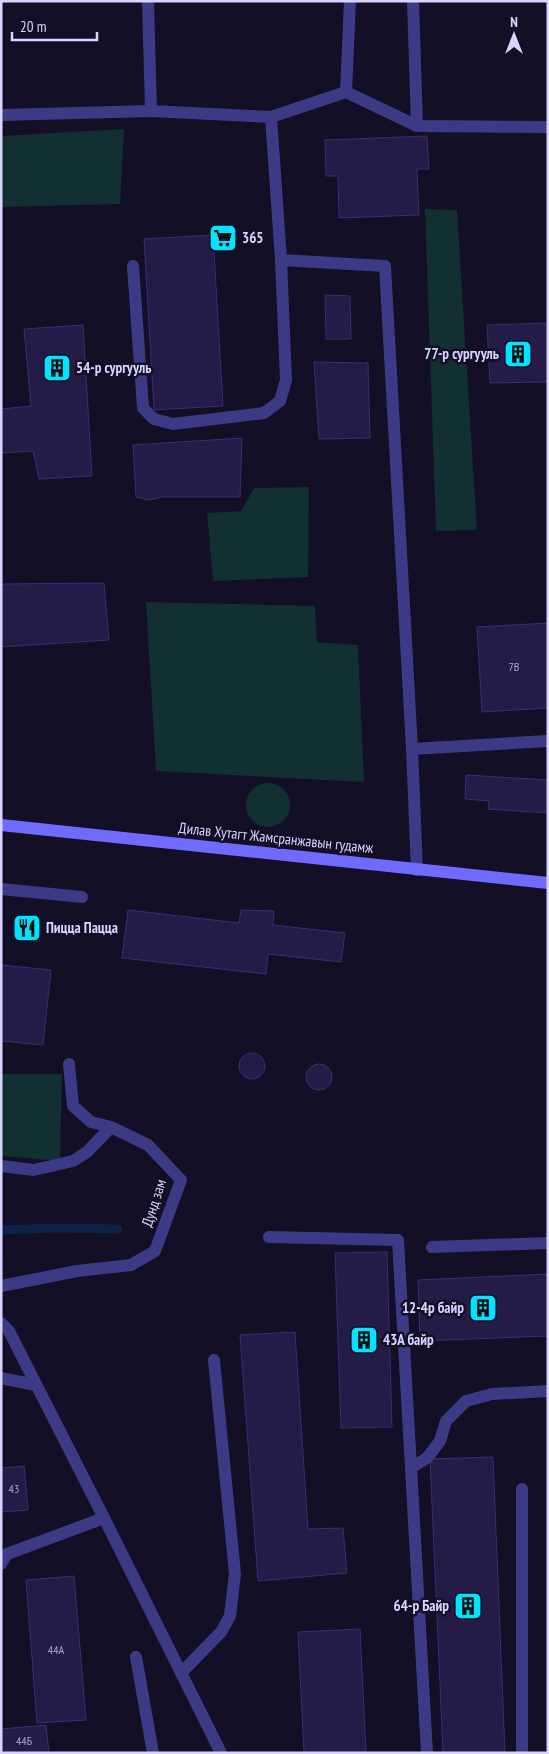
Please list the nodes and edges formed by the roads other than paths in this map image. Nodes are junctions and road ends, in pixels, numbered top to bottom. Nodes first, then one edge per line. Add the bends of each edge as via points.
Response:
1 (148, 1) edge
2 (350, 1) edge
3 (413, 1) edge
4 (346, 92) junction
5 (151, 111) junction
6 (1, 115) edge
7 (270, 117) junction
8 (417, 126) junction
9 (548, 127) edge
10 (281, 260) junction
11 (133, 266) dead end
12 (548, 742) edge
13 (412, 749) junction
14 (1, 825) edge
15 (416, 870) junction
16 (548, 883) edge
17 (1, 889) edge
18 (82, 897) dead end
19 (69, 1064) dead end
20 (110, 1127) junction
21 (1, 1166) edge
22 (269, 1237) dead end
23 (548, 1243) edge
24 (432, 1247) dead end
25 (1, 1286) edge
26 (1, 1323) edge
27 (214, 1360) dead end
28 (1, 1378) edge
29 (35, 1385) junction
30 (548, 1391) edge
31 (410, 1468) junction
32 (522, 1489) dead end
33 (104, 1518) junction
34 (1, 1564) edge
35 (136, 1656) dead end
36 (182, 1673) junction
37 (153, 1753) edge
38 (221, 1753) edge
39 (427, 1753) edge
40 (522, 1753) edge

1 - 5 street
2 - 4 street
3 - 8 street
4 - 7 street
4 - 8 street
5 - 6 street
5 - 7 street
7 - 10 street
8 - 9 street
10 - 11 street via 286,380 280,401 264,413 173,424 154,419 142,408
10 - 13 street via 385,266
12 - 13 street
13 - 15 street
14 - 15 main road, Дилав Хутагт Жамсранжавын гудамж
15 - 16 main road, Дилав Хутагт Жамсранжавын гудамж
17 - 18 street
19 - 20 street, Дунд зам via 74,1106 91,1122
20 - 21 street via 87,1152 73,1161 34,1170
20 - 25 street, Дунд зам via 148,1145 181,1180 155,1251 132,1264
22 - 31 street via 398,1240
23 - 24 street
26 - 29 street
27 - 36 street via 235,1574 230,1616 221,1632
28 - 29 street
29 - 33 street
30 - 31 street via 492,1394 466,1401 446,1421 440,1441 427,1458
31 - 39 street
32 - 40 street
33 - 34 street via 7,1554
33 - 36 street
35 - 37 street
36 - 38 street

